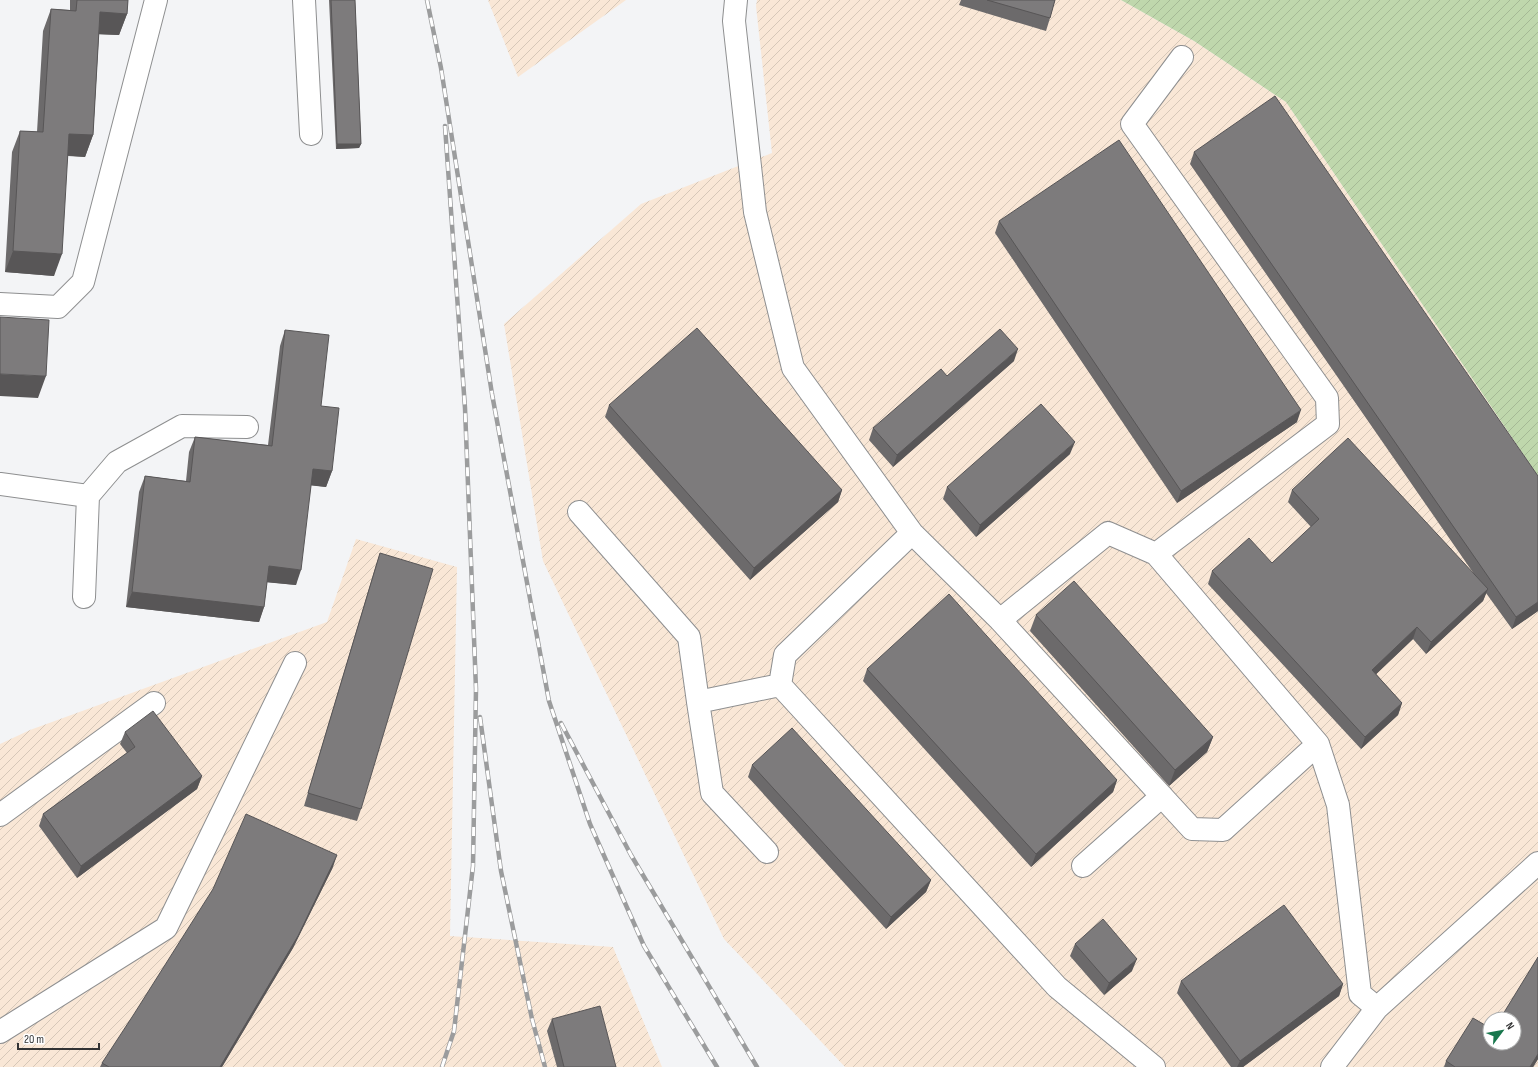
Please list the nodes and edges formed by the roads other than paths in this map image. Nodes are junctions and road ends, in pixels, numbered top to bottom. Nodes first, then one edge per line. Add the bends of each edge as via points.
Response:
1 (156, 0) edge
2 (304, 0) edge
3 (736, 0) edge
4 (1182, 57) dead end
5 (311, 134) dead end
6 (0, 304) edge
7 (247, 427) dead end
8 (0, 484) edge
9 (88, 496) junction
10 (579, 512) dead end
11 (912, 533) junction
12 (1156, 554) junction
13 (84, 596) dead end
14 (1000, 620) junction
15 (295, 663) dead end
16 (780, 685) junction
17 (698, 702) junction
18 (154, 703) dead end
19 (1318, 744) junction
20 (1162, 796) junction
21 (0, 815) edge
22 (767, 852) dead end
23 (1538, 863) edge
24 (1083, 866) dead end
25 (1377, 1008) junction
26 (0, 1032) edge
27 (1154, 1067) edge
28 (1332, 1067) edge

1 - 6 lane via 83,282 58,307
2 - 5 lane
3 - 11 lane via 734,21 755,212 793,368
4 - 12 lane via 1132,124 1327,398 1328,424
7 - 9 lane via 182,426 117,462
8 - 9 lane
9 - 13 lane
10 - 17 lane via 689,637
11 - 14 lane
11 - 16 lane via 785,655
12 - 14 lane via 1108,533
12 - 19 lane
14 - 20 lane
15 - 26 lane via 166,928
16 - 17 lane
16 - 27 lane via 1057,987
17 - 22 lane via 712,793
18 - 21 lane
19 - 20 lane via 1223,830 1192,829
19 - 25 lane via 1338,805 1360,994
20 - 24 lane
23 - 25 lane
25 - 28 lane

